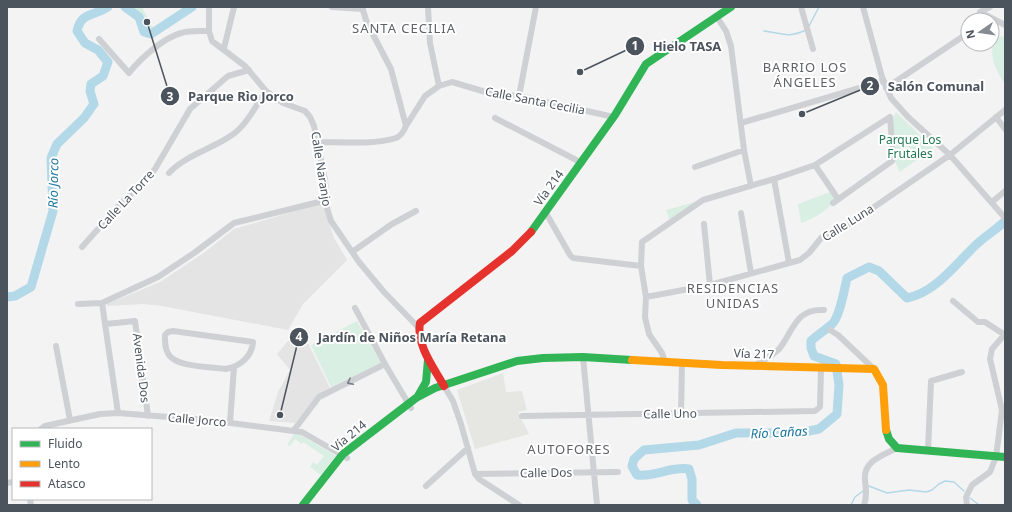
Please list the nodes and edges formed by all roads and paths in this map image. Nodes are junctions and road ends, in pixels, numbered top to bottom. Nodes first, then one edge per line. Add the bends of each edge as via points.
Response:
1 (210, 7) edge
2 (234, 7) edge
3 (332, 7) edge
4 (428, 7) edge
5 (536, 7) edge
6 (731, 7) edge
7 (801, 7) edge
8 (862, 7) edge
9 (990, 7) edge
10 (363, 8) edge
11 (717, 17) junction
12 (1005, 25) edge
13 (209, 31) junction
14 (960, 38) edge
15 (99, 39) dead end
16 (224, 48) junction
17 (813, 49) dead end
18 (249, 70) junction
19 (883, 81) junction
20 (439, 86) junction
21 (886, 88) junction
22 (266, 90) junction
23 (518, 96) junction
24 (1005, 110) edge
25 (614, 117) junction
26 (996, 117) junction
27 (495, 118) dead end
28 (741, 123) junction
29 (406, 126) junction
30 (1005, 129) edge
31 (318, 142) junction
32 (744, 150) junction
33 (950, 155) junction
34 (582, 163) junction
35 (814, 165) junction
36 (695, 167) dead end
37 (169, 173) dead end
38 (774, 179) junction
39 (752, 186) junction
40 (1005, 191) edge
41 (327, 200) junction
42 (992, 202) junction
43 (416, 211) dead end
44 (546, 212) junction
45 (741, 212) dead end
46 (1005, 218) edge
47 (704, 224) dead end
48 (82, 247) dead end
49 (352, 252) junction
50 (789, 263) junction
51 (641, 266) junction
52 (751, 273) junction
53 (710, 285) junction
54 (646, 297) junction
55 (953, 302) dead end
56 (102, 303) junction
57 (78, 304) dead end
58 (354, 308) dead end
59 (824, 310) dead end
60 (106, 324) junction
61 (418, 327) junction
62 (830, 330) dead end
63 (1005, 334) edge
64 (56, 346) dead end
65 (428, 356) junction
66 (583, 357) junction
67 (665, 362) junction
68 (682, 363) junction
69 (385, 364) junction
70 (754, 366) junction
71 (234, 367) junction
72 (821, 368) junction
73 (874, 369) junction
74 (962, 372) dead end
75 (444, 386) junction
76 (416, 398) junction
77 (410, 406) junction
78 (118, 413) junction
79 (681, 413) junction
80 (587, 415) junction
81 (148, 416) junction
82 (522, 416) dead end
83 (70, 420) junction
84 (230, 423) junction
85 (42, 428) edge
86 (294, 430) junction
87 (886, 434) junction
88 (468, 448) junction
89 (897, 448) junction
90 (928, 450) junction
91 (884, 454) junction
92 (345, 456) junction
93 (996, 457) junction
94 (1005, 458) edge
95 (592, 472) junction
96 (618, 472) dead end
97 (475, 474) junction
98 (426, 486) dead end
99 (303, 505) edge
100 (308, 505) edge
101 (519, 505) edge
102 (596, 505) edge
103 (864, 505) edge
104 (967, 505) edge

1 - 13 street
2 - 16 street
3 - 10 street
4 - 20 street via 430,43
5 - 23 street
6 - 11 main road, Vía 214
7 - 17 street
8 - 19 street
9 - 12 street via 980,12
10 - 29 street via 366,24 391,69
11 - 25 main road, Vía 214 via 646,64
11 - 28 street via 726,31 731,46
13 - 15 street via 177,34 144,56 129,73
13 - 16 street, Calle Naranjo via 212,41
14 - 21 street
16 - 18 street, Calle Naranjo
18 - 22 street, Calle Naranjo
18 - 48 street, Calle La Torre via 228,76 190,109 147,180 123,201
19 - 21 street
19 - 28 street
20 - 23 street, Calle Santa Cecilia via 453,82 489,93
20 - 29 street, Calle Santa Cecilia via 422,98
21 - 33 street via 898,107
22 - 31 street, Calle Naranjo via 283,103 305,111 314,126
22 - 37 street via 243,125 233,135 177,164
23 - 25 street, Calle Santa Cecilia
24 - 26 street, Calle Luna
25 - 34 main road, Vía 214
26 - 30 street
26 - 33 street, Calle Luna
27 - 34 street
28 - 32 street
29 - 31 street, Calle Santa Cecilia via 396,138
31 - 41 street, Calle Naranjo
32 - 36 street
32 - 39 street
33 - 42 street
33 - 50 street, Calle Luna via 845,227 822,237 809,254
34 - 44 main road, Vía 214
35 - 35 street via 890,117 893,158 835,201
35 - 38 street
38 - 39 street
38 - 50 street
39 - 51 street via 703,200 642,242
40 - 42 street
41 - 49 street, Calle Naranjo via 330,221
41 - 56 street via 234,223 194,254 158,277
42 - 46 street
43 - 49 street
44 - 51 street via 573,258
44 - 61 main road, Vía 214 via 526,238 512,251 422,320
45 - 52 street
47 - 53 street
49 - 61 street, Calle Naranjo via 384,292
50 - 52 street, Calle Luna
51 - 54 street
52 - 53 street, Calle Luna
53 - 54 street, Calle Luna
54 - 67 street via 645,317 649,334
55 - 63 street via 978,322 985,322
56 - 57 street
56 - 60 street
58 - 69 street
59 - 70 street via 816,309 804,315 789,330 780,349
60 - 78 street
60 - 81 street, Avenida Dos via 135,321
61 - 65 main road
62 - 73 street
63 - 93 street via 992,349 990,358 1002,410
64 - 83 street
65 - 75 main road
65 - 76 main road via 429,370 426,382
66 - 67 main road, Vía 217
66 - 75 main road, Vía 217 via 543,358 517,362 471,375
66 - 80 street
67 - 68 main road, Vía 217
68 - 70 main road, Vía 217
68 - 79 street
69 - 77 street
69 -> 86 street via 319,397
70 - 72 main road, Vía 217
71 - 71 street via 252,351 253,342 173,331 165,335 167,352 178,362 226,369
71 - 84 street
72 - 73 main road, Vía 217
72 - 79 street, Calle Uno via 818,409
73 - 87 main road via 883,385
74 - 90 street via 931,381
75 - 76 main road, Vía 214
75 - 77 main road, Vía 214
75 - 88 street via 456,409
76 - 77 main road, Vía 214
77 - 92 main road, Vía 214
78 - 81 street, Calle Jorco
78 - 83 street, Calle Jorco
79 - 80 street, Calle Uno
80 - 82 street, Calle Uno
80 - 95 street
81 - 84 street, Calle Jorco
83 - 85 street, Calle Jorco
84 - 86 street, Calle Jorco
86 - 92 street, Calle Jorco via 312,436
87 - 89 main road
87 - 91 street
88 - 97 street
88 - 98 street
89 - 90 main road
89 - 91 street
90 - 93 main road
91 - 103 street via 868,465 864,476
92 - 99 main road, Vía 214
92 - 100 main road, Vía 214
93 - 94 main road
93 - 104 street via 990,472 972,484 966,497
95 - 96 street, Calle Dos
95 - 97 street, Calle Dos
95 - 102 street
97 - 101 street

